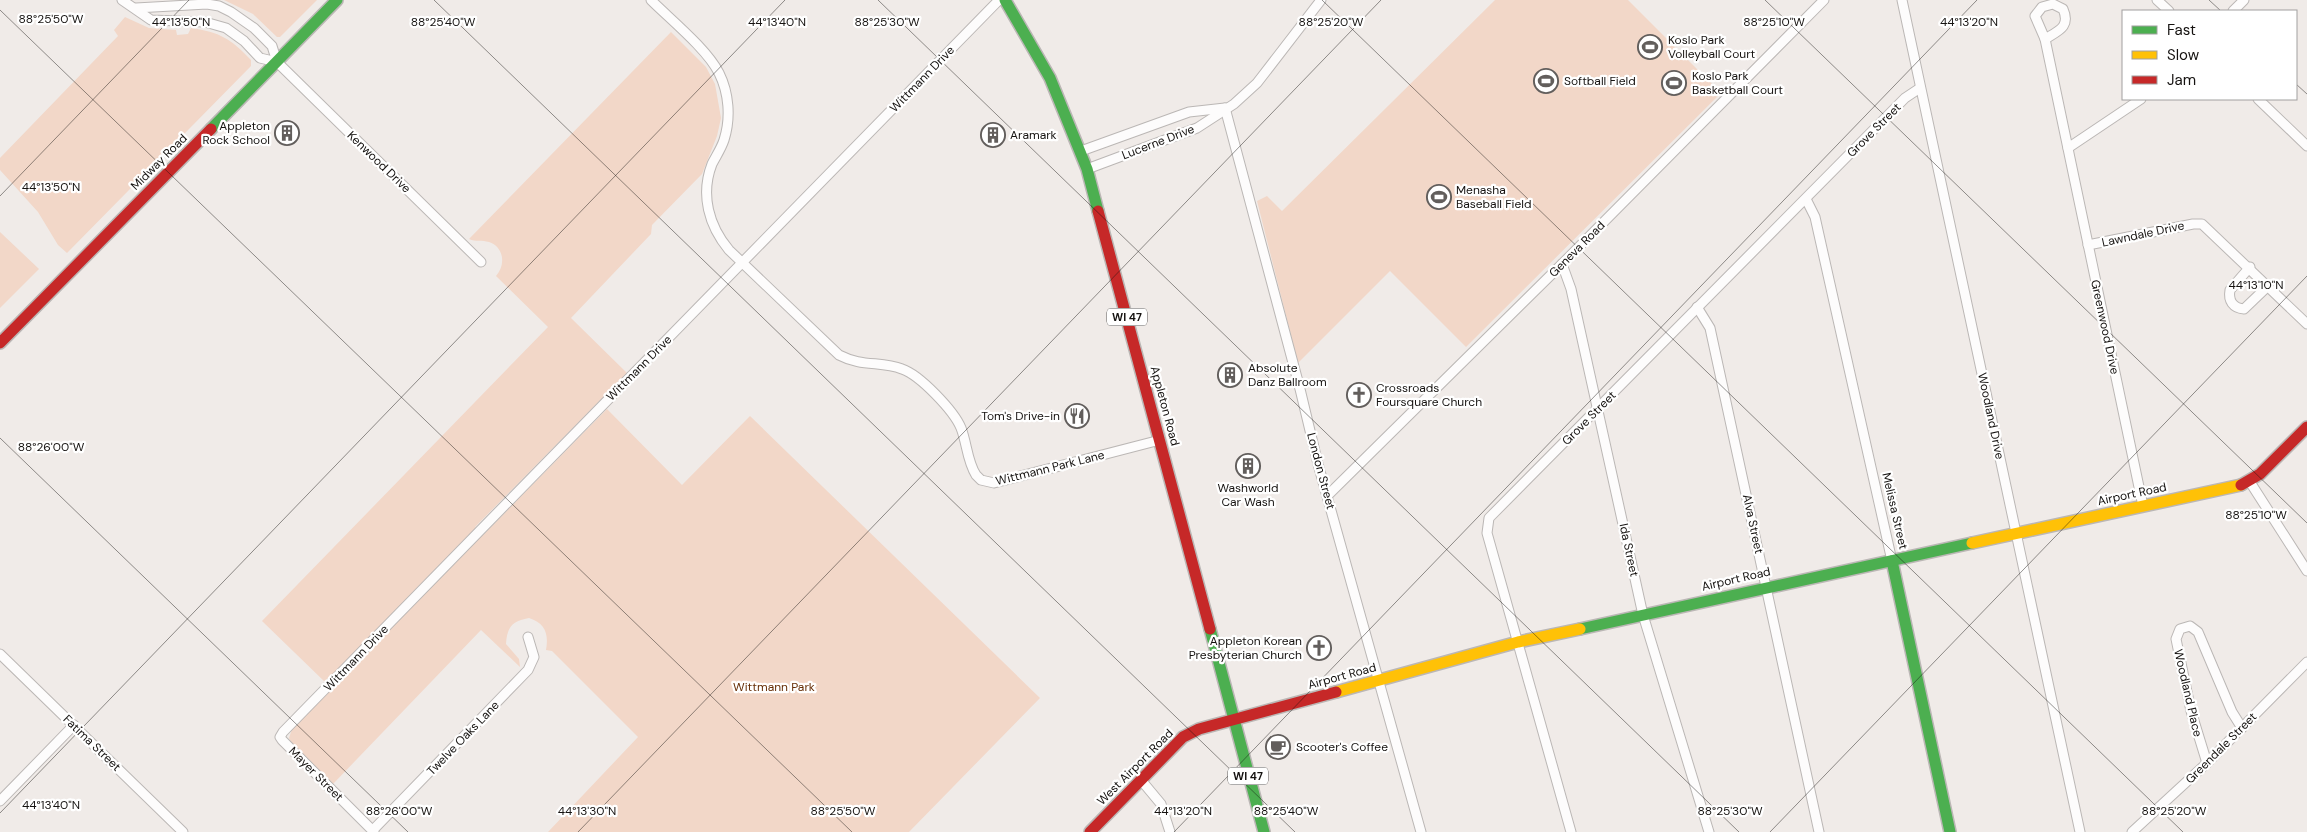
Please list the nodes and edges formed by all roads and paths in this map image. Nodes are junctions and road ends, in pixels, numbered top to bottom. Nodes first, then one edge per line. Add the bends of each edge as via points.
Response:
1 (122, 0) edge
2 (338, 0) edge
3 (651, 0) edge
4 (999, 0) edge
5 (1005, 0) edge
6 (1321, 0) edge
7 (1824, 0) edge
8 (1902, 0) edge
9 (2158, 0) edge
10 (2244, 0) edge
11 (136, 8) junction
12 (2168, 10) edge
13 (2234, 10) edge
14 (2045, 39) dead end
15 (277, 62) junction
16 (1920, 88) junction
17 (2140, 100) edge
18 (2259, 100) edge
19 (1225, 108) junction
20 (2307, 146) edge
21 (2068, 148) junction
22 (1081, 151) junction
23 (1087, 169) junction
24 (1806, 199) junction
25 (2088, 246) junction
26 (481, 262) dead end
27 (742, 262) junction
28 (1562, 264) junction
29 (2250, 268) junction
30 (2268, 286) junction
31 (1698, 307) junction
32 (2307, 324) edge
33 (0, 343) edge
34 (1599, 408) junction
35 (2307, 427) edge
36 (1160, 440) junction
37 (2250, 482) junction
38 (1327, 496) junction
39 (2143, 506) junction
40 (2016, 534) junction
41 (1892, 561) junction
42 (2307, 570) edge
43 (1766, 586) junction
44 (1643, 615) junction
45 (528, 638) dead end
46 (1518, 642) junction
47 (0, 654) edge
48 (2307, 662) edge
49 (1380, 680) junction
50 (1233, 720) junction
51 (74, 726) junction
52 (2242, 728) junction
53 (280, 737) joint
54 (2206, 763) junction
55 (1141, 780) junction
56 (0, 801) edge
57 (373, 831) edge
58 (183, 832) edge
59 (1090, 832) edge
60 (1170, 832) edge
61 (1264, 832) edge
62 (1421, 832) edge
63 (1571, 832) edge
64 (1709, 832) edge
65 (1819, 832) edge
66 (1950, 832) edge
67 (2080, 832) edge
68 (2132, 832) edge

1 - 11 street
2 - 15 street, Midway Road
3 - 27 street, Wittmann Park Lane via 719,72 728,101 727,128 706,192 717,234
4 - 27 street, Wittmann Drive
5 - 22 street, Appleton Road / WI 47 via 1050,78
6 - 19 street, Lucerne Drive via 1248,93
7 - 28 street, Geneva Road
8 - 16 street, Woodland Drive
9 - 12 street
10 - 13 street
11 - 15 street via 151,20 206,22 226,28 260,58
11 - 15 street via 219,6 254,28 272,46
14 - 21 street, Greenwood Drive
15 - 26 street, Kenwood Drive
15 - 33 street, Midway Road
16 - 24 street, Grove Street via 1905,98
16 - 40 street, Woodland Drive
17 - 21 street
18 - 20 street
19 - 22 street, Lucerne Drive via 1189,112
19 - 23 street, Lucerne Drive via 1196,128
19 - 38 street, London Street
21 - 25 street, Greenwood Drive
22 - 23 street, Appleton Road / WI 47
23 - 36 street, Appleton Road / WI 47
24 - 31 street, Grove Street
24 - 41 street, Melissa Street via 1815,217
25 - 29 street, Lawndale Drive via 2198,223
25 - 39 street, Greenwood Drive
27 - 36 street, Wittmann Park Lane via 839,355 862,364 903,369 914,375 955,417 972,470 981,480 994,483
27 - 53 street, Wittmann Drive
28 - 34 street, Ida Street
28 - 38 street, Geneva Road
29 - 30 street, Lawndale Drive
29 - 30 street via 2230,290 2230,301 2234,306 2244,309
30 - 32 street, Lawndale Drive
31 - 34 street, Grove Street
31 - 43 street, Alva Street via 1710,328
34 - 44 street, Ida Street
34 - 46 street, Grove Street via 1492,513 1487,522 1487,533
35 - 37 street
36 - 50 street, Appleton Road / WI 47
37 - 39 street, Airport Road
37 - 42 street
38 - 49 street, London Street
39 - 40 street, Airport Road
40 - 41 street, Airport Road
40 - 67 street, Woodland Drive
41 - 43 street, Airport Road
41 - 66 street, Melissa Street
43 - 44 street, Airport Road
43 - 65 street, Alva Street
44 - 46 street, Airport Road
44 - 64 street, Ida Street
45 - 57 street, Twelve Oaks Lane via 534,656 528,670
46 - 49 street, Airport Road
46 - 63 street, Grove Street
47 - 51 street, Fatima Street
48 - 52 street, Greendale Street
49 - 50 street, Airport Road
49 - 62 street, London Street
50 - 55 street, West Airport Road via 1190,732
50 - 61 street, Appleton Road / WI 47
51 - 56 street
51 - 58 street, Fatima Street
52 - 54 street, Greendale Street
52 - 54 street, Woodland Place via 2198,632 2186,626 2180,629 2176,639
53 - 57 street, Mayer Street
54 - 68 street, Greendale Street
55 - 59 street, West Airport Road
55 - 60 street via 1160,804

